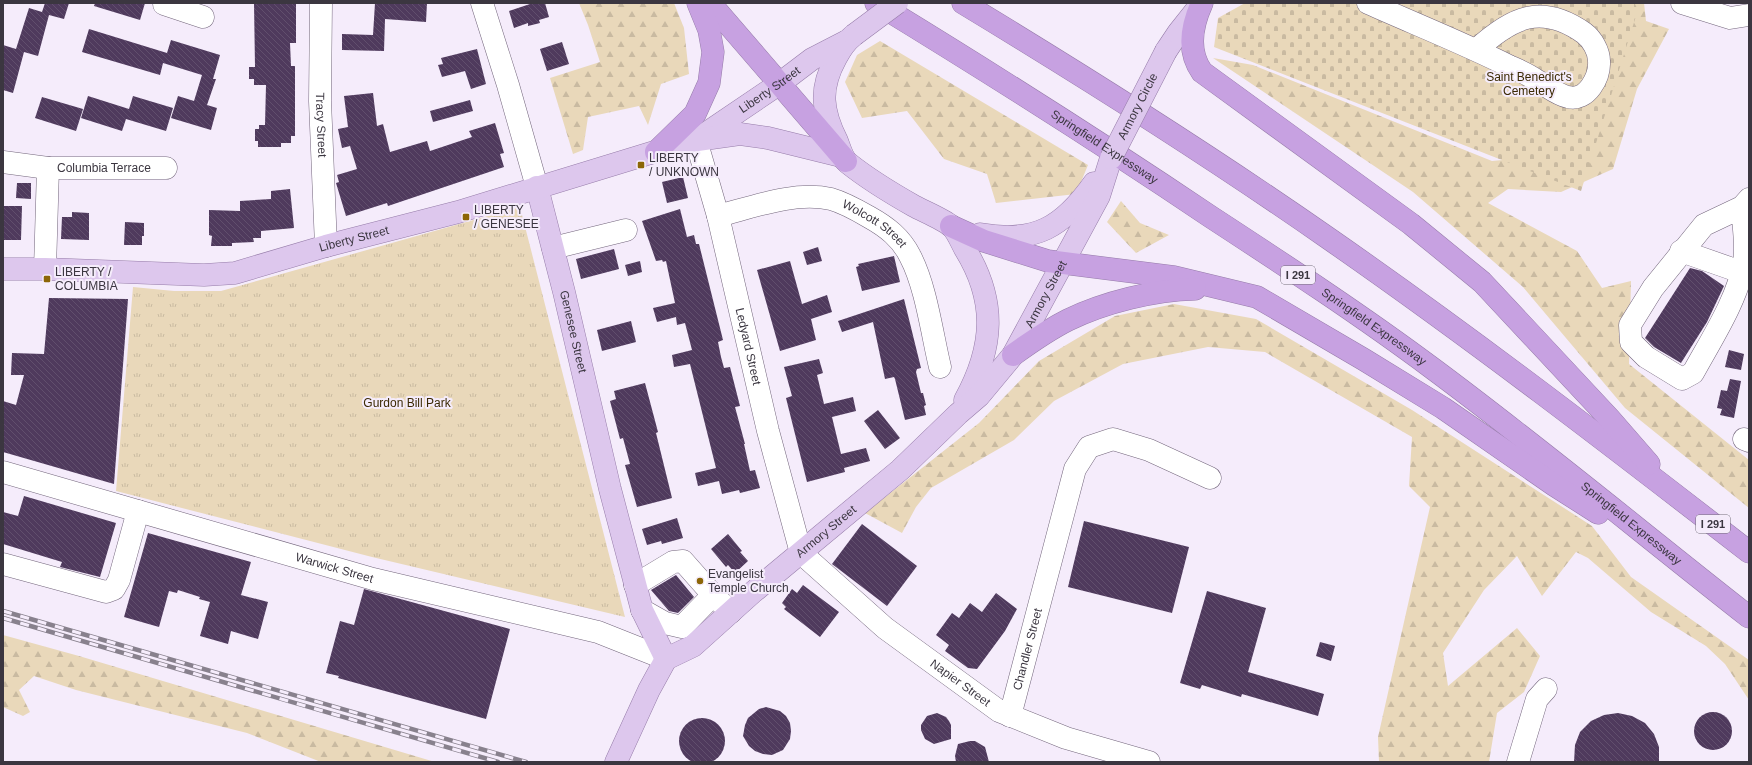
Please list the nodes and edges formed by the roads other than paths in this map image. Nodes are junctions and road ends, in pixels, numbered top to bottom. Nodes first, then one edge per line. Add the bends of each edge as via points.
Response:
1 (164, 3) edge
2 (321, 3) edge
3 (482, 3) edge
4 (698, 3) edge
5 (710, 3) edge
6 (876, 3) edge
7 (897, 3) edge
8 (963, 3) edge
9 (1202, 3) edge
10 (1368, 3) edge
11 (1682, 3) edge
12 (1749, 15) edge
13 (203, 17) dead end
14 (849, 38) junction
15 (1476, 50) junction
16 (779, 84) junction
17 (696, 140) junction
18 (656, 152) junction
19 (1111, 158) joint
20 (844, 159) junction
21 (3, 162) edge
22 (48, 168) junction
23 (166, 168) dead end
24 (537, 187) junction
25 (1097, 187) junction
26 (1745, 203) edge
27 (718, 216) junction
28 (956, 228) junction
29 (626, 230) dead end
30 (326, 246) junction
31 (553, 248) junction
32 (1682, 251) junction
33 (1063, 264) junction
34 (3, 269) edge
35 (45, 269) junction
36 (1741, 272) junction
37 (1221, 288) junction
38 (1013, 355) junction
39 (940, 368) dead end
40 (958, 414) junction
41 (3, 472) edge
42 (1210, 478) dead end
43 (1677, 496) junction
44 (138, 510) junction
45 (1749, 552) edge
46 (801, 553) junction
47 (3, 564) edge
48 (1698, 578) junction
49 (635, 585) junction
50 (713, 596) junction
51 (642, 610) junction
52 (731, 612) junction
53 (1749, 617) edge
54 (666, 659) junction
55 (1546, 689) dead end
56 (1010, 716) junction
57 (616, 762) edge
58 (1149, 762) edge
59 (1518, 762) edge

1 - 13 street
2 - 30 street, Tracy Street via 320,101
3 - 24 street, Genesee Street
4 - 18 highway via 709,30 713,52 709,83 695,114
5 - 16 highway
6 - 48 highway, Springfield Expressway / I 291 via 1137,168 1424,362
7 - 14 main road, bridge
8 - 43 highway, I 291 via 1120,100 1324,235 1525,381
9 - 19 main road, Armory Circle, bridge via 1166,51
9 - 43 highway via 1194,25 1192,41 1196,61 1202,72 1412,224 1482,282 1609,418
10 - 15 street
11 - 12 street via 1730,18
14 - 16 main road, Liberty Street via 812,59
14 - 20 main road via 830,72 824,96 828,119
15 - 15 street via 1534,78 1568,98 1580,97 1592,87 1600,62 1597,49 1588,35 1557,18 1543,16 1517,21 1489,38
16 - 17 main road, Liberty Street
16 - 20 highway
17 - 18 main road, Liberty Street
17 - 20 main road, Liberty Street via 740,134 768,138
17 - 27 street, Ledyard Street
18 - 24 main road, Liberty Street
19 - 25 main road, Armory Street
20 - 28 main road via 886,189
21 - 22 street
22 - 23 street, Columbia Terrace
22 - 35 street, Columbia Terrace
24 - 30 main road, Liberty Street via 458,212
24 - 31 main road, Genesee Street
25 - 28 main road via 1067,216 1029,235 995,237
25 - 33 main road, Armory Street
26 - 32 street via 1704,225
26 - 36 street via 1745,246
27 - 39 street, Wolcott Street via 792,198 814,197 852,207 877,222 899,238 910,256 919,278
27 - 46 street, Ledyard Street via 768,431
28 - 33 highway via 984,241
28 - 40 main road, Armory Street via 980,278 989,322 987,344 975,382
29 - 31 street
30 - 35 main road, Liberty Street via 235,273 204,275
31 - 49 main road, Genesee Street
32 - 36 street
32 - 36 street via 1652,288 1630,325 1631,342 1646,357 1682,379 1692,373 1732,302
33 - 37 highway via 1174,277
33 - 38 main road, Armory Street
34 - 35 main road, Liberty Street
37 - 38 highway via 1179,289 1100,307 1068,320
37 - 48 highway via 1257,297 1363,359 1443,408 1554,485
38 - 40 main road, Armory Street via 979,396
40 - 46 main road, Armory Street via 900,470
41 - 44 street, Warwick Street
42 - 56 street, Chandler Street via 1149,450 1113,439 1089,447 1075,469
43 - 45 highway, I 291
44 - 47 street via 119,580 114,589 106,592
44 - 54 street, Warwick Street via 373,579 598,632
46 - 52 main road, Armory Street
46 - 56 street, Napier Street via 885,628 979,698
48 - 53 highway, Springfield Expressway / I 291
49 - 50 street via 673,562 683,561
49 - 51 main road, Genesee Street
50 - 51 street via 682,627 664,623
50 - 52 street
51 - 54 main road, Genesee Street
52 - 54 main road, Armory Street via 692,646
54 - 57 main road
55 - 59 street via 1537,699
56 - 58 street, Napier Street via 1066,738

